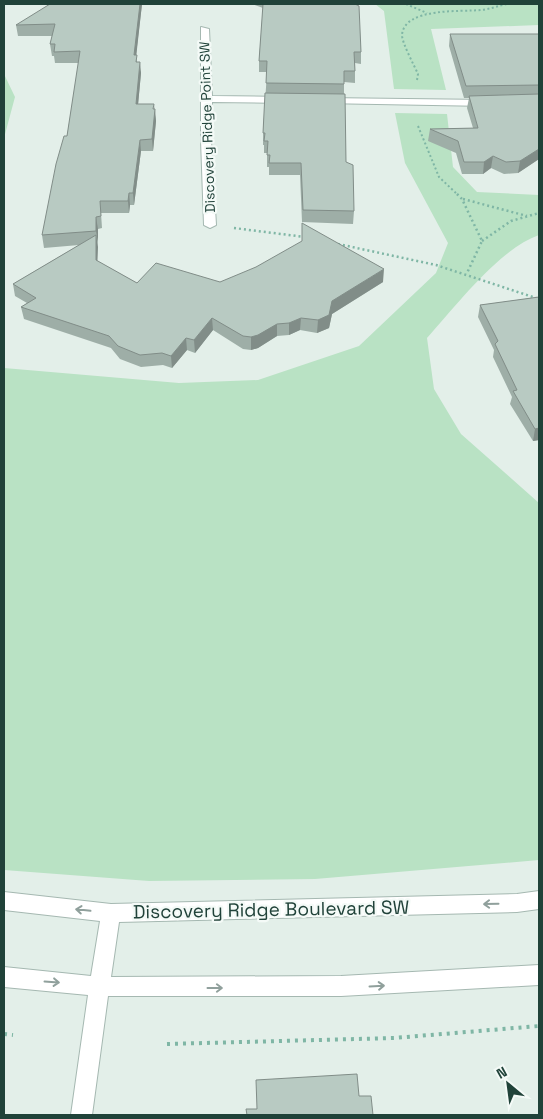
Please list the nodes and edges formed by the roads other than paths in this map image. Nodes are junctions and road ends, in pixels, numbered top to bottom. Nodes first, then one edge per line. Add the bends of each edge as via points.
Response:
1 (204, 30) dead end
2 (207, 99) junction
3 (298, 100) edge
4 (317, 101) edge
5 (500, 102) edge
6 (210, 225) road end
7 (539, 900) edge
8 (4, 901) edge
9 (111, 913) junction
10 (539, 975) edge
11 (4, 977) edge
12 (98, 986) junction
13 (82, 1115) edge

1 - 2 street, Discovery Ridge Point SW
2 - 3 street
2 - 6 street, Discovery Ridge Point SW
4 - 5 street
7 -> 9 street, Discovery Ridge Boulevard SW via 497,904
9 -> 8 street, Discovery Ridge Boulevard SW
9 - 12 street
12 -> 10 street via 336,988
11 -> 12 street
12 - 13 street

